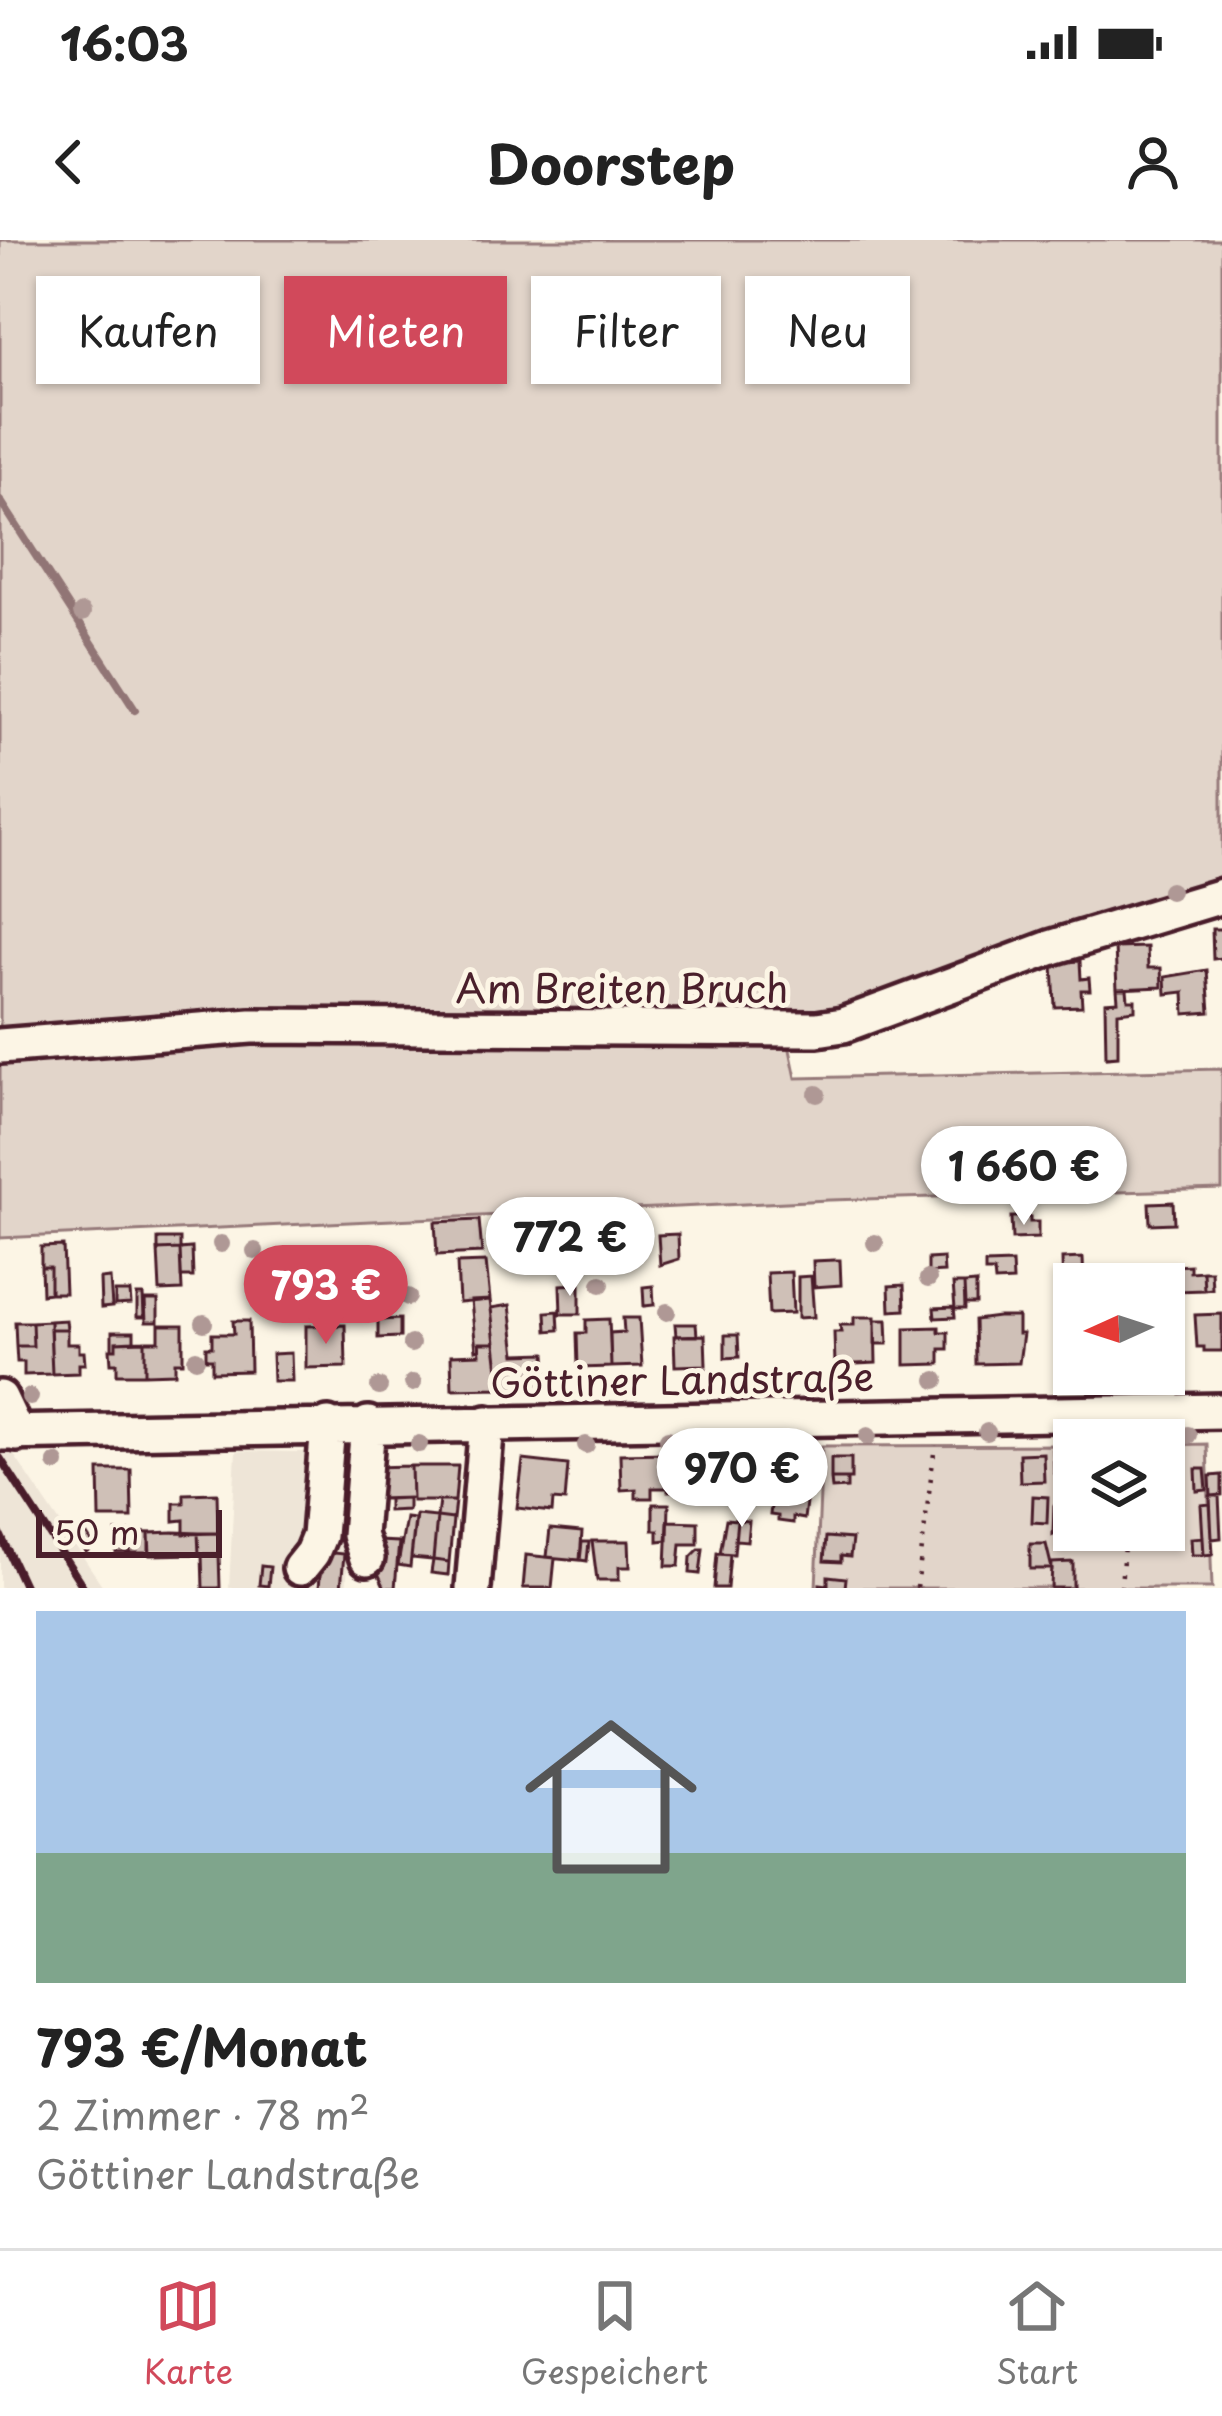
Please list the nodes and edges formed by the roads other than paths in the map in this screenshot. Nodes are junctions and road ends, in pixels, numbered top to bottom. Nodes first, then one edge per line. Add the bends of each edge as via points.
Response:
1 (1222, 896) edge
2 (0, 1046) edge
3 (0, 1398) edge
4 (1222, 1411) edge
5 (487, 1423) junction
6 (368, 1424) junction
7 (328, 1425) junction
8 (9, 1433) edge
9 (367, 1558) dead end
10 (300, 1568) dead end
11 (473, 1588) edge

1 - 2 street, Am Breiten Bruch via 817,1029 251,1026
3 - 8 street
4 - 5 street, Göttiner Landstraße
5 - 6 street, Göttiner Landstraße
5 - 11 street
6 - 7 street, Göttiner Landstraße
6 - 9 street via 359,1535
7 - 8 street, Göttiner Landstraße
7 - 10 street via 319,1536

